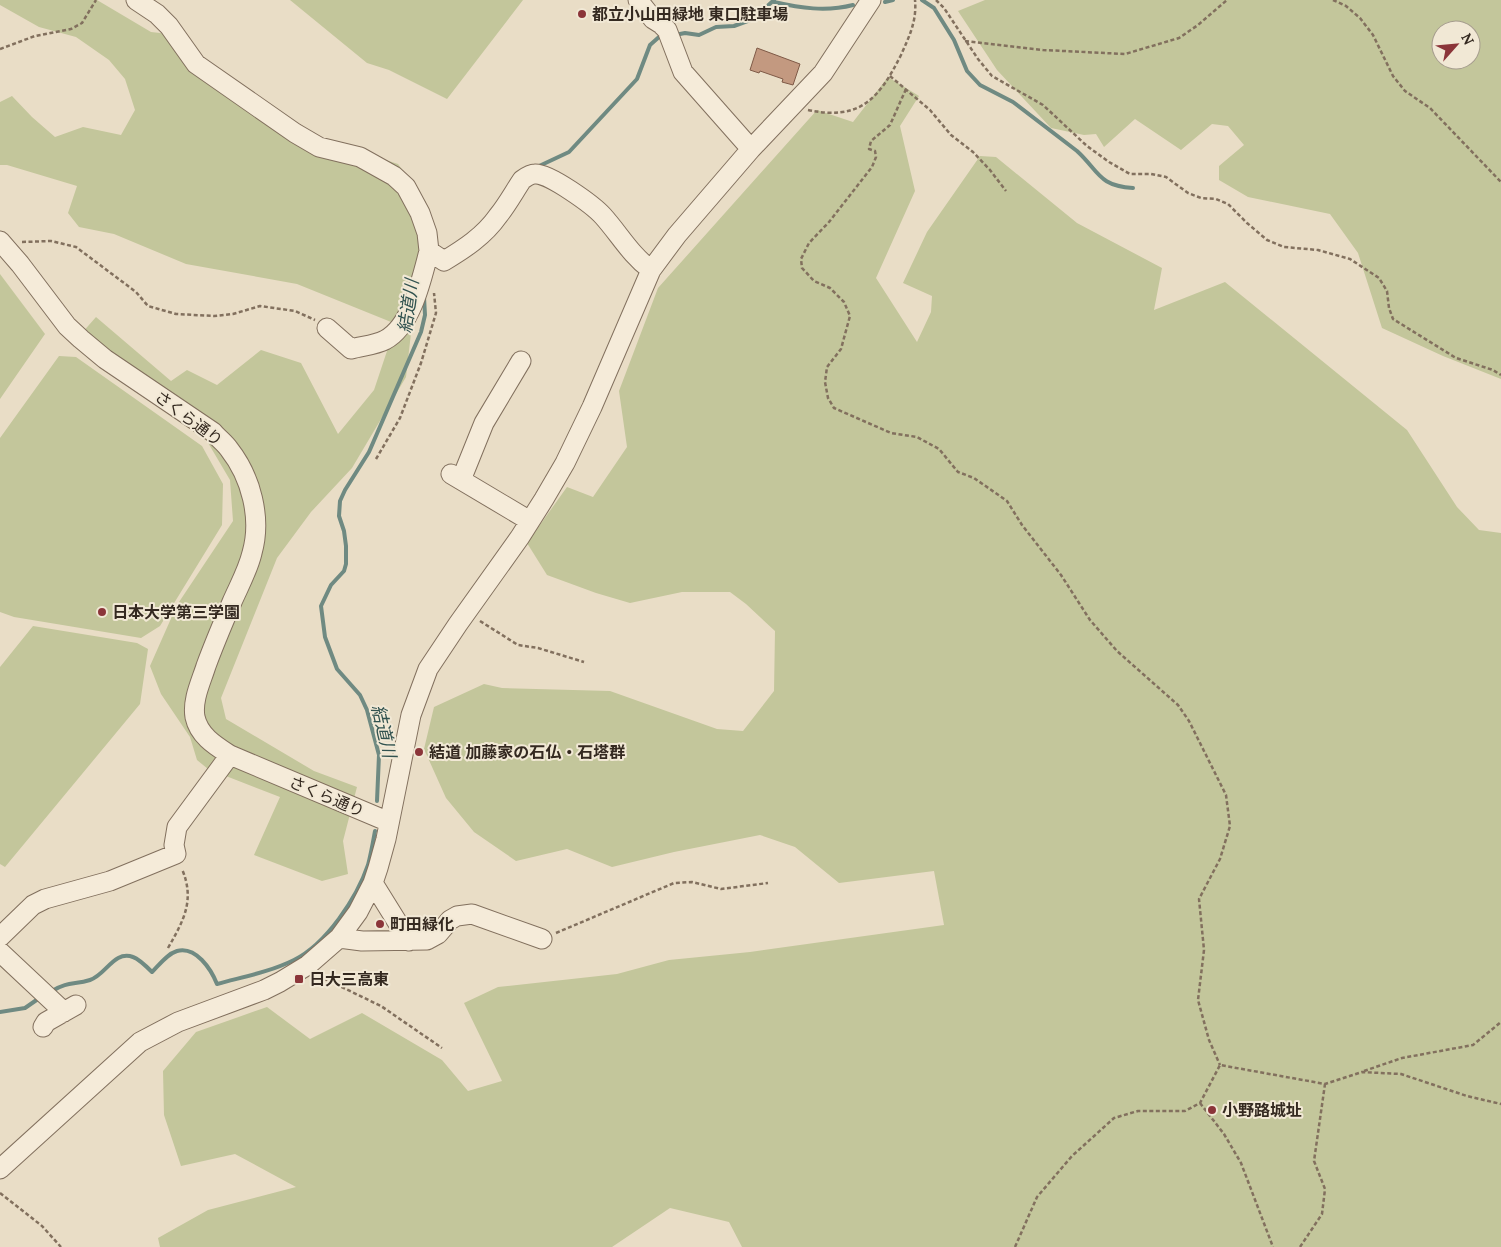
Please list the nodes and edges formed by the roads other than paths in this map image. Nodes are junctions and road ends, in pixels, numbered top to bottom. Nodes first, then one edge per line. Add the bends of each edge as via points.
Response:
1 (136, 0) edge
2 (638, 0) edge
3 (871, 0) edge
4 (751, 150) junction
5 (3, 244) edge
6 (435, 254) junction
7 (644, 265) junction
8 (327, 328) road end
9 (522, 361) dead end
10 (530, 521) junction
11 (230, 755) junction
12 (389, 822) junction
13 (373, 883) junction
14 (0, 937) edge
15 (339, 938) junction
16 (542, 939) road end
17 (409, 941) junction
18 (0, 952) edge
19 (43, 1027) dead end
20 (0, 1169) edge

1 - 6 street via 157,14 196,64 295,133 319,147 360,157 394,176 406,187 420,213
2 - 4 street via 669,35 683,72
3 - 4 street via 823,73
4 - 7 street via 677,235
5 - 11 street, さくら通り via 74,332 105,359 213,432 229,448 246,478 253,499 256,538 195,697 195,716 201,730 214,745
6 - 7 street via 444,261 465,249 498,217 522,180 535,174 552,179 594,207
6 - 8 street via 408,314 397,331 385,340 351,349
7 - 10 street via 584,425
9 - 10 street via 455,477
10 - 12 street via 436,656 419,692 411,715
11 - 12 street, さくら通り
11 - 14 street via 177,827 176,854 110,881 39,902
12 - 13 street
13 - 15 street
13 - 17 street
15 - 17 street
15 - 20 street via 308,965 264,990 178,1022 140,1042
16 - 17 street via 472,914 450,920 438,934 427,940
18 - 19 street via 70,1008

